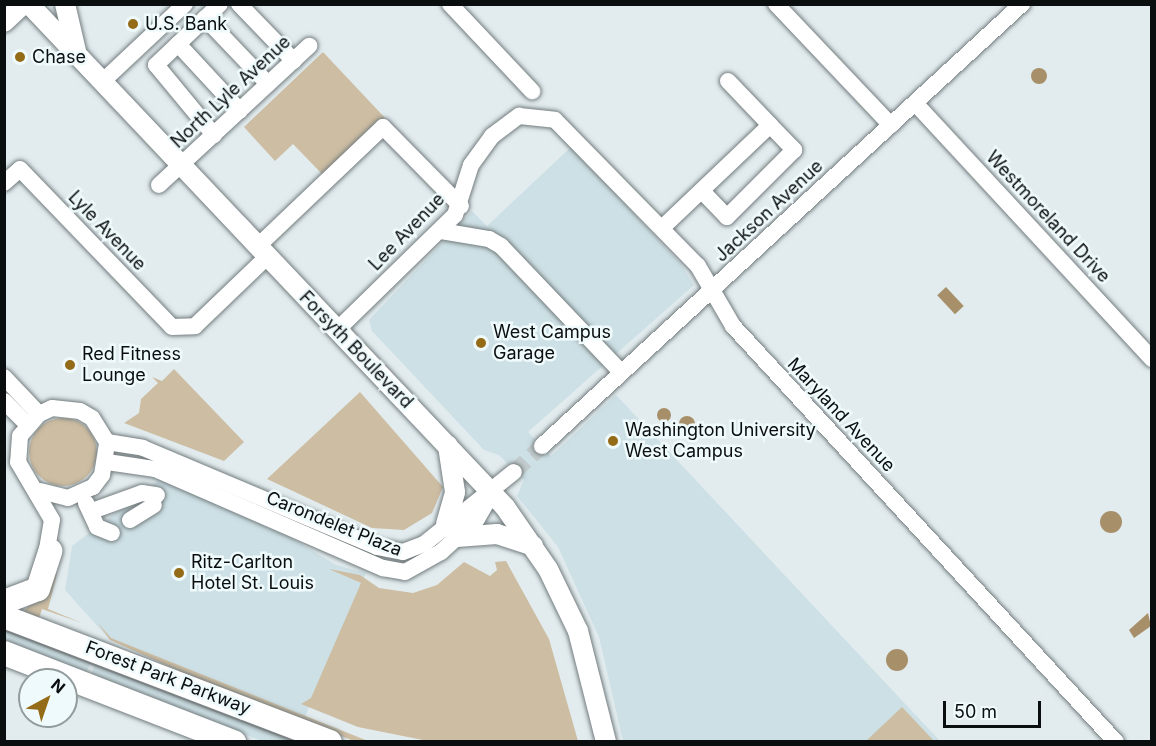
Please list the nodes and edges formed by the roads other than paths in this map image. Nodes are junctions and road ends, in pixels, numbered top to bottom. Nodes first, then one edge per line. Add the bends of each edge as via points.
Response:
1 (23, 4) edge
2 (29, 4) edge
3 (65, 4) edge
4 (185, 4) edge
5 (220, 4) edge
6 (239, 4) edge
7 (450, 4) edge
8 (776, 4) edge
9 (1022, 4) edge
10 (205, 18) junction
11 (4, 22) edge
12 (178, 44) junction
13 (309, 46) dead end
14 (78, 57) junction
15 (294, 61) junction
16 (728, 81) dead end
17 (102, 82) junction
18 (268, 84) junction
19 (532, 92) dead end
20 (915, 103) junction
21 (240, 111) junction
22 (544, 115) joint
23 (891, 124) junction
24 (770, 125) junction
25 (213, 135) junction
26 (180, 166) junction
27 (4, 183) edge
28 (159, 185) dead end
29 (702, 191) junction
30 (461, 206) junction
31 (663, 227) junction
32 (441, 231) junction
33 (262, 252) junction
34 (710, 292) junction
35 (336, 331) junction
36 (1152, 358) edge
37 (621, 372) junction
38 (4, 377) edge
39 (4, 401) edge
40 (33, 419) junction
41 (107, 442) junction
42 (448, 446) junction
43 (542, 446) tunnel mouth
44 (107, 462) junction
45 (514, 472) tunnel mouth
46 (40, 491) junction
47 (492, 493) junction
48 (81, 494) junction
49 (128, 498) junction
50 (92, 511) junction
51 (452, 531) junction
52 (112, 533) dead end
53 (330, 537) junction
54 (533, 546) junction
55 (50, 551) junction
56 (4, 590) edge
57 (4, 603) edge
58 (4, 617) edge
59 (4, 653) edge
60 (234, 741) edge
61 (330, 741) edge
62 (606, 741) edge
63 (1116, 741) edge

1 - 11 main road
2 - 14 main road, Forsyth Boulevard
3 - 14 main road
4 - 17 street
5 - 10 street
6 - 15 street
7 - 19 street
8 - 23 street
9 - 20 street, Jackson Avenue
10 - 12 street
10 - 18 street
12 - 21 street
12 - 25 street via 156,70
13 - 15 street, North Lyle Avenue
14 - 17 main road, Forsyth Boulevard
15 - 18 street, North Lyle Avenue
16 - 24 street
17 - 26 main road, Forsyth Boulevard
18 - 21 street, North Lyle Avenue
20 - 23 street, Jackson Avenue
20 - 36 street, Westmoreland Drive
21 - 25 street, North Lyle Avenue
22 - 30 street, Lee Avenue via 519,116 492,136 471,165
22 - 31 street, Maryland Avenue via 564,124
23 - 34 street, Jackson Avenue
24 - 29 street
24 - 29 street via 794,150 727,217
25 - 26 street, North Lyle Avenue
26 - 28 street, North Lyle Avenue
26 - 33 main road, Forsyth Boulevard
27 - 33 street, Lyle Avenue via 20,169 172,327 195,326
29 - 31 street
30 - 32 street, Lee Avenue
30 - 33 street via 383,127
31 - 34 street, Maryland Avenue via 698,266
32 - 35 street, Lee Avenue
32 - 37 street via 489,239 501,246
33 - 35 main road, Forsyth Boulevard
34 - 37 street, Jackson Avenue
34 - 63 street, Maryland Avenue via 733,326
35 - 42 main road, Forsyth Boulevard
37 - 43 street, Jackson Avenue
38 - 40 street
39 - 40 street
40 - 41 street via 52,408 80,411 101,429
40 - 46 street via 18,462
41 - 44 street
41 - 53 street, Carondelet Plaza via 142,448
42 - 47 main road, Forsyth Boulevard
42 - 51 main road via 455,481
44 - 48 street via 102,476
44 - 53 street, Carondelet Plaza via 155,469
45 - 47 street
46 - 48 street via 57,498
46 - 55 street via 52,520
47 - 51 street, Carondelet Plaza via 477,519
47 - 54 main road, Forsyth Boulevard
48 - 50 street
49 - 49 street via 134,517 155,500
49 - 50 street
50 - 52 street via 98,527
51 - 53 street, Carondelet Plaza via 424,566 405,572
51 - 54 main road via 497,534
54 - 62 main road, Forsyth Boulevard via 578,631
55 - 56 street via 31,579
55 - 57 highway via 38,589
58 - 61 highway, Forest Park Parkway
59 - 60 highway, Forest Park Parkway

